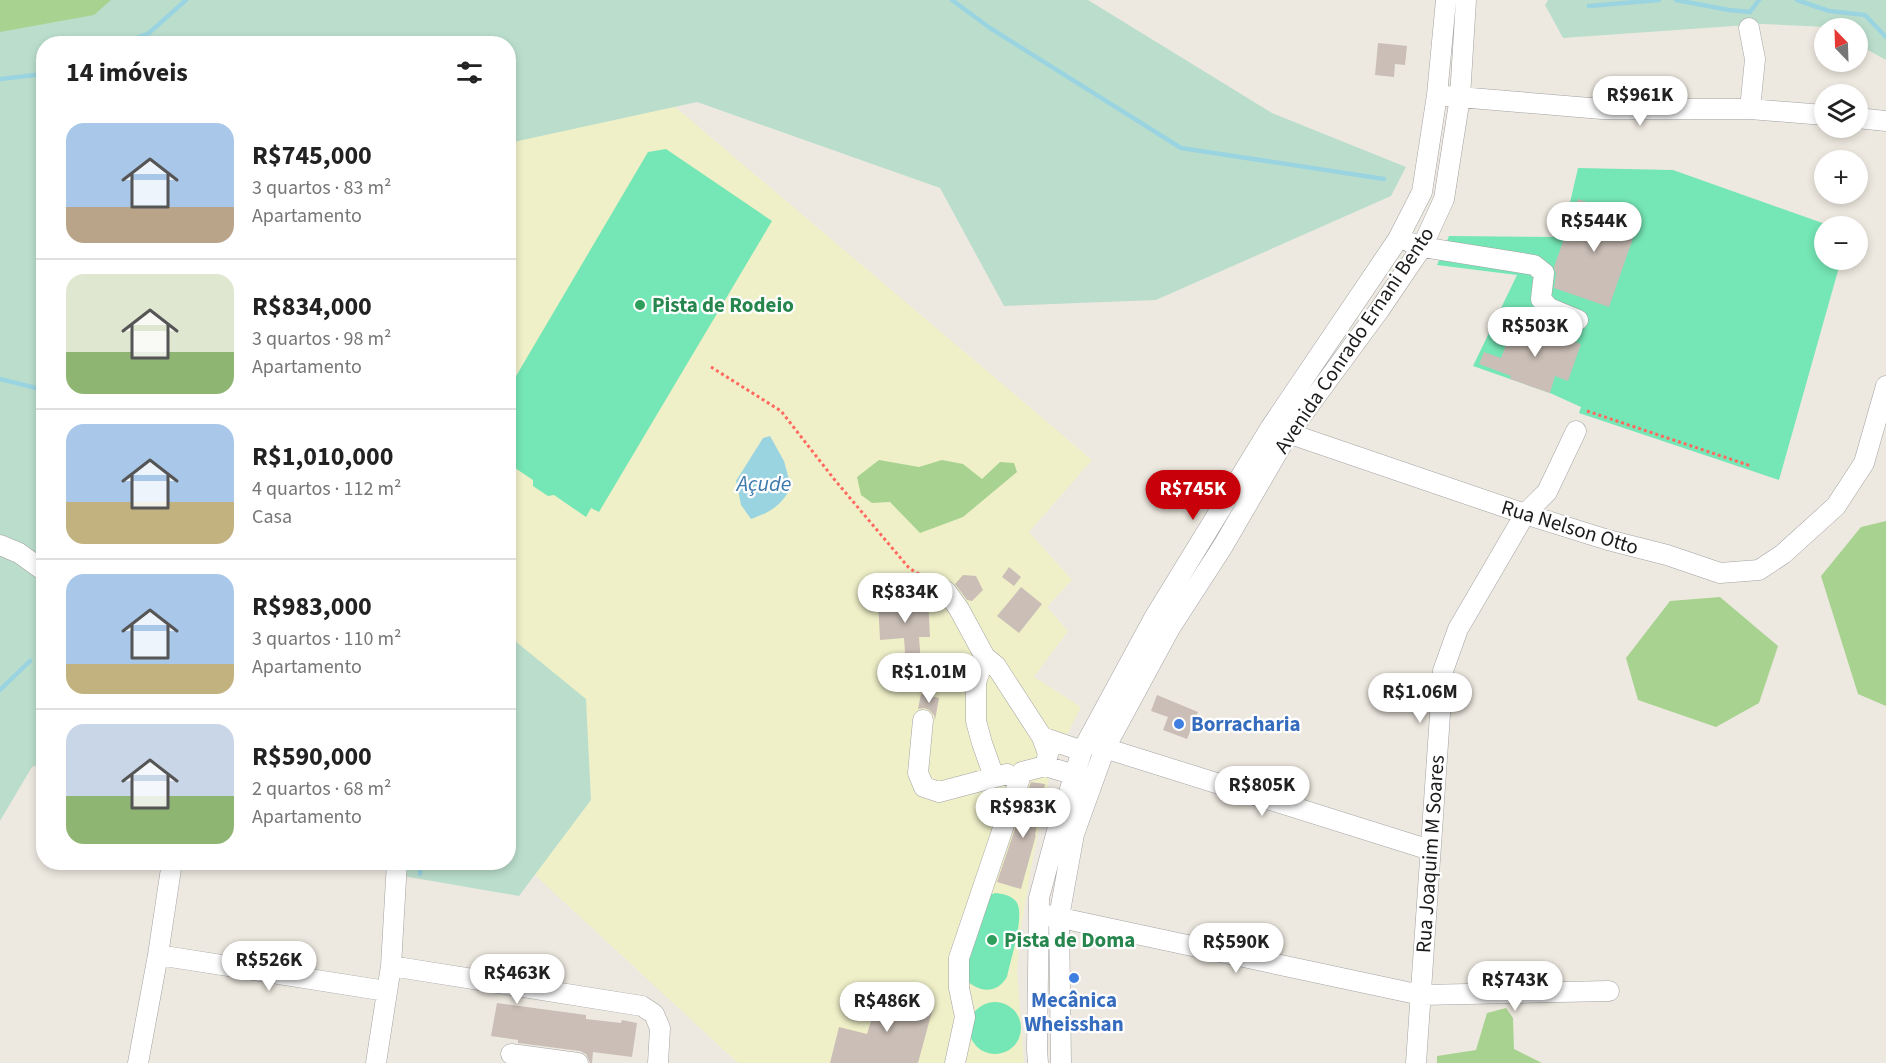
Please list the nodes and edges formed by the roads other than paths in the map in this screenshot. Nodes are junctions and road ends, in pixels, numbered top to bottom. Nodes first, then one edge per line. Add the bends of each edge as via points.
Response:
1 (1446, 0) edge
2 (1466, 0) edge
3 (1749, 28) dead end
4 (1437, 95) junction
5 (1460, 97) junction
6 (1750, 109) junction
7 (1814, 114) edge
8 (1868, 119) edge
9 (1886, 121) edge
10 (1398, 239) junction
11 (1422, 247) junction
12 (1578, 320) dead end
13 (1886, 386) edge
14 (1280, 430) junction
15 (1576, 430) dead end
16 (1525, 514) junction
17 (0, 545) edge
18 (36, 565) edge
19 (946, 591) road end
20 (986, 657) junction
21 (923, 720) dead end
22 (1042, 737) junction
23 (1091, 747) junction
24 (1045, 766) junction
25 (1022, 772) junction
26 (994, 777) junction
27 (1084, 778) junction
28 (1430, 850) junction
29 (171, 870) edge
30 (396, 870) edge
31 (1038, 913) junction
32 (1059, 917) junction
33 (158, 955) junction
34 (391, 966) junction
35 (386, 991) junction
36 (1609, 992) dead end
37 (1421, 995) junction
38 (512, 1054) dead end
39 (1060, 1056) edge
40 (1038, 1057) edge
41 (138, 1063) edge
42 (376, 1063) edge
43 (578, 1063) edge
44 (658, 1063) edge
45 (955, 1063) edge
46 (1416, 1063) edge

1 - 4 street, Avenida Conrado Ernani Bento
2 - 5 street, Avenida Conrado Ernani Bento
3 - 6 street via 1755,59
4 - 5 street
4 - 10 street, Avenida Conrado Ernani Bento via 1422,192
5 - 6 street via 1602,109
5 - 11 street, Avenida Conrado Ernani Bento via 1444,199
6 - 7 street
8 - 9 street
10 - 11 street
10 - 14 street, Avenida Conrado Ernani Bento
11 - 12 street via 1534,265 1544,273 1541,299 1549,308
11 - 14 street, Avenida Conrado Ernani Bento via 1380,309
13 - 16 street, Rua Nelson Otto via 1864,464 1836,507 1759,570 1720,573
14 - 16 street, Rua Nelson Otto
14 - 23 street, Avenida Conrado Ernani Bento
15 - 16 street, Rua Joaquim M Soares via 1547,492
16 - 28 street, Rua Joaquim M Soares via 1458,629 1443,670
17 - 18 street
19 - 20 street
20 - 22 street via 996,666
20 - 26 street via 976,682 976,721
21 - 26 street via 918,773 924,787 939,792
22 - 23 street
22 - 24 street via 1048,754
23 - 27 street, Avenida Conrado Ernani Bento
23 - 28 street
24 - 25 street
24 - 27 street
25 - 26 street
25 - 45 street via 959,958 959,988 965,1017
27 - 31 street, Avenida Conrado Ernani Bento via 1055,837
27 - 32 street, Avenida Conrado Ernani Bento
28 - 37 street, Rua Joaquim M Soares
29 - 33 street
30 - 34 street
31 - 32 street
31 - 40 street, Avenida Conrado Ernani Bento
32 - 37 street
32 - 39 street, Avenida Conrado Ernani Bento
33 - 35 street
33 - 41 street
34 - 35 street
34 - 44 street via 642,1006 654,1014 660,1028
35 - 42 street
36 - 37 street
37 - 46 street, Rua Joaquim M Soares
38 - 43 street
39 - 40 street

